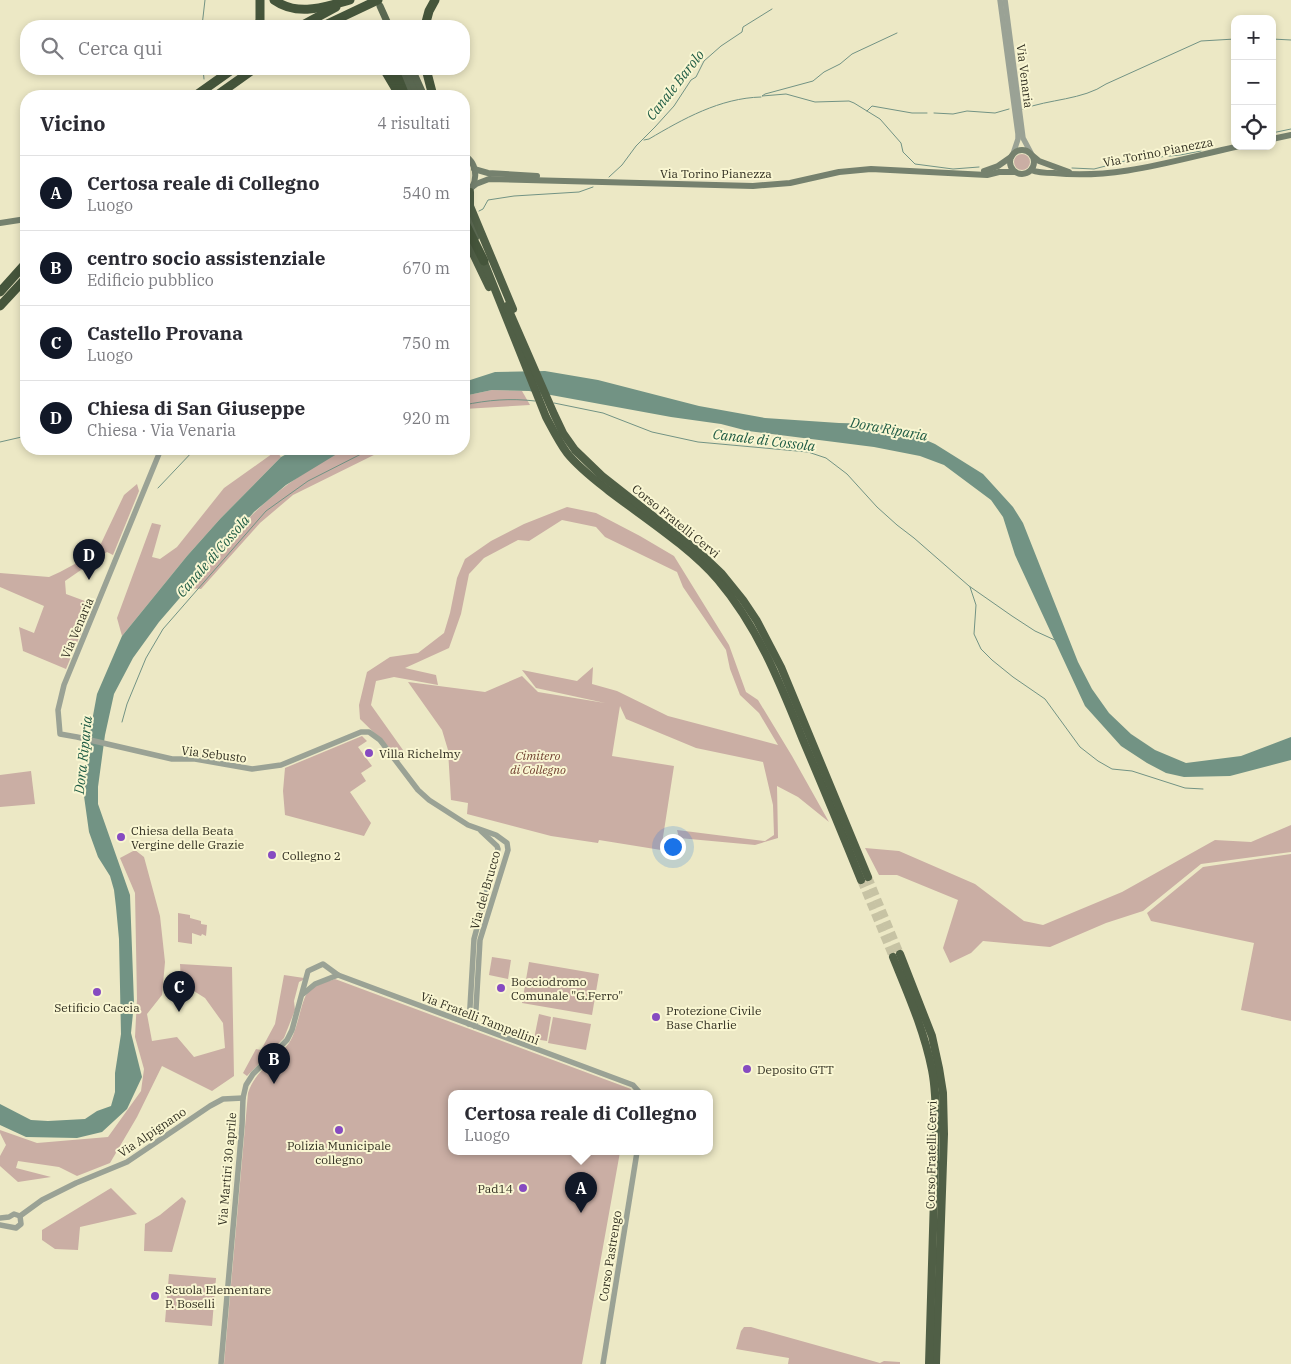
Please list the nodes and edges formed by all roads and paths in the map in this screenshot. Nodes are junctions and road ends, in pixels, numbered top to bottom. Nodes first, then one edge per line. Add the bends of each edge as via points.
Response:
1 (260, 0) edge
2 (274, 0) edge
3 (350, 0) edge
4 (435, 0) edge
5 (1000, 0) edge
6 (1005, 0) edge
7 (376, 3) edge
8 (260, 20) edge
9 (312, 20) edge
10 (337, 20) edge
11 (386, 20) edge
12 (426, 20) edge
13 (221, 75) edge
14 (223, 75) edge
15 (246, 75) edge
16 (388, 75) edge
17 (396, 75) edge
18 (403, 75) edge
19 (409, 75) edge
20 (415, 75) edge
21 (428, 75) edge
22 (217, 79) junction
23 (203, 90) edge
24 (224, 90) edge
25 (396, 90) edge
26 (403, 90) edge
27 (409, 90) edge
28 (415, 90) edge
29 (421, 90) edge
30 (431, 90) edge
31 (1291, 135) edge
32 (1276, 138) edge
33 (1231, 148) edge
34 (1032, 154) junction
35 (1012, 155) junction
36 (470, 160) edge
37 (474, 169) junction
38 (1032, 170) junction
39 (1016, 172) junction
40 (977, 173) junction
41 (1080, 175) junction
42 (574, 181) junction
43 (470, 190) edge
44 (470, 191) edge
45 (470, 206) edge
46 (20, 216) edge
47 (0, 218) edge
48 (20, 220) edge
49 (470, 221) edge
50 (0, 223) edge
51 (470, 233) edge
52 (476, 237) junction
53 (470, 246) edge
54 (484, 262) junction
55 (20, 270) edge
56 (20, 284) edge
57 (0, 292) edge
58 (0, 306) edge
59 (514, 329) junction
60 (550, 416) junction
61 (159, 455) edge
62 (60, 734) joint
63 (481, 831) junction
64 (323, 964) joint
65 (338, 975) junction
66 (302, 995) junction
67 (472, 1025) junction
68 (638, 1090) edge
69 (243, 1098) junction
70 (636, 1155) edge
71 (20, 1216) junction
72 (8, 1217) junction
73 (0, 1218) edge
74 (0, 1225) edge
75 (10, 1226) junction
76 (221, 1364) edge
77 (603, 1364) edge
78 (929, 1364) edge
79 (936, 1364) edge

1 - 8 highway
2 - 3 highway via 298,10 312,10
3 - 9 highway
4 - 12 highway
5 - 35 street, Via Venaria via 1018,134
6 - 34 street, Via Venaria via 1023,138
7 - 10 highway
7 - 11 main road
13 - 22 highway
14 - 22 highway
15 - 24 highway
16 - 25 highway
17 - 26 highway
18 - 27 main road
19 - 28 main road
20 - 29 main road
21 - 30 highway
22 - 23 highway
31 - 32 main road
33 - 41 main road, Via Torino Pianezza via 1126,171
34 - 35 main road via 1024,149
34 - 38 main road
34 - 41 main road, Via Torino Pianezza via 1048,166
35 - 39 main road via 1011,167
35 - 40 main road, Via Torino Pianezza via 998,166
36 - 37 main road
37 - 42 main road, Via Torino Pianezza
37 - 43 main road via 475,179
38 - 39 main road via 1026,174
38 - 41 main road, Via Torino Pianezza
39 - 40 main road, Via Torino Pianezza
40 - 42 main road, Via Torino Pianezza via 871,169 753,186
42 - 44 main road, Via Torino Pianezza via 490,179 483,180
45 - 59 highway via 505,288
46 - 47 main road
48 - 50 main road
49 - 52 main road
51 - 54 highway
52 - 54 highway
52 - 59 highway
53 - 59 highway
54 - 59 highway
55 - 57 highway
56 - 58 highway
59 - 60 highway, Corso Fratelli Cervi
60 - 60 highway, Corso Fratelli Cervi via 588,464 699,552 743,600 781,666 865,879 846,844 762,645 736,603 693,557 568,455 557,438
61 - 62 street, Via Venaria via 64,685 58,710
62 - 63 street, Via Sebusto via 172,759 195,759 252,769 281,765 361,732 369,732 380,740 429,800
63 - 67 street, Via del Brucco via 497,846 498,852 474,940
63 - 67 street, Via del Brucco via 506,841 508,848 480,940
64 - 65 street, Via Fratelli Tampellini
64 - 66 street, Via Martiri 30 aprile via 308,972
65 - 66 street via 315,984
65 - 67 street, Via Fratelli Tampellini
66 - 69 street, Via Martiri 30 aprile via 287,1040 253,1074
67 - 68 street, Via Fratelli Tampellini via 633,1085
69 - 71 street, Via Alpignano via 224,1099 210,1106 127,1162 42,1200
69 - 76 street, Via Martiri 30 aprile
70 - 77 street, Corso Pastrengo
71 - 72 street
71 - 75 street via 19,1227
72 - 73 street
72 - 75 street
74 - 75 street
78 - 79 highway, Corso Fratelli Cervi via 936,1097 924,1038 896,956 932,1036 943,1092

